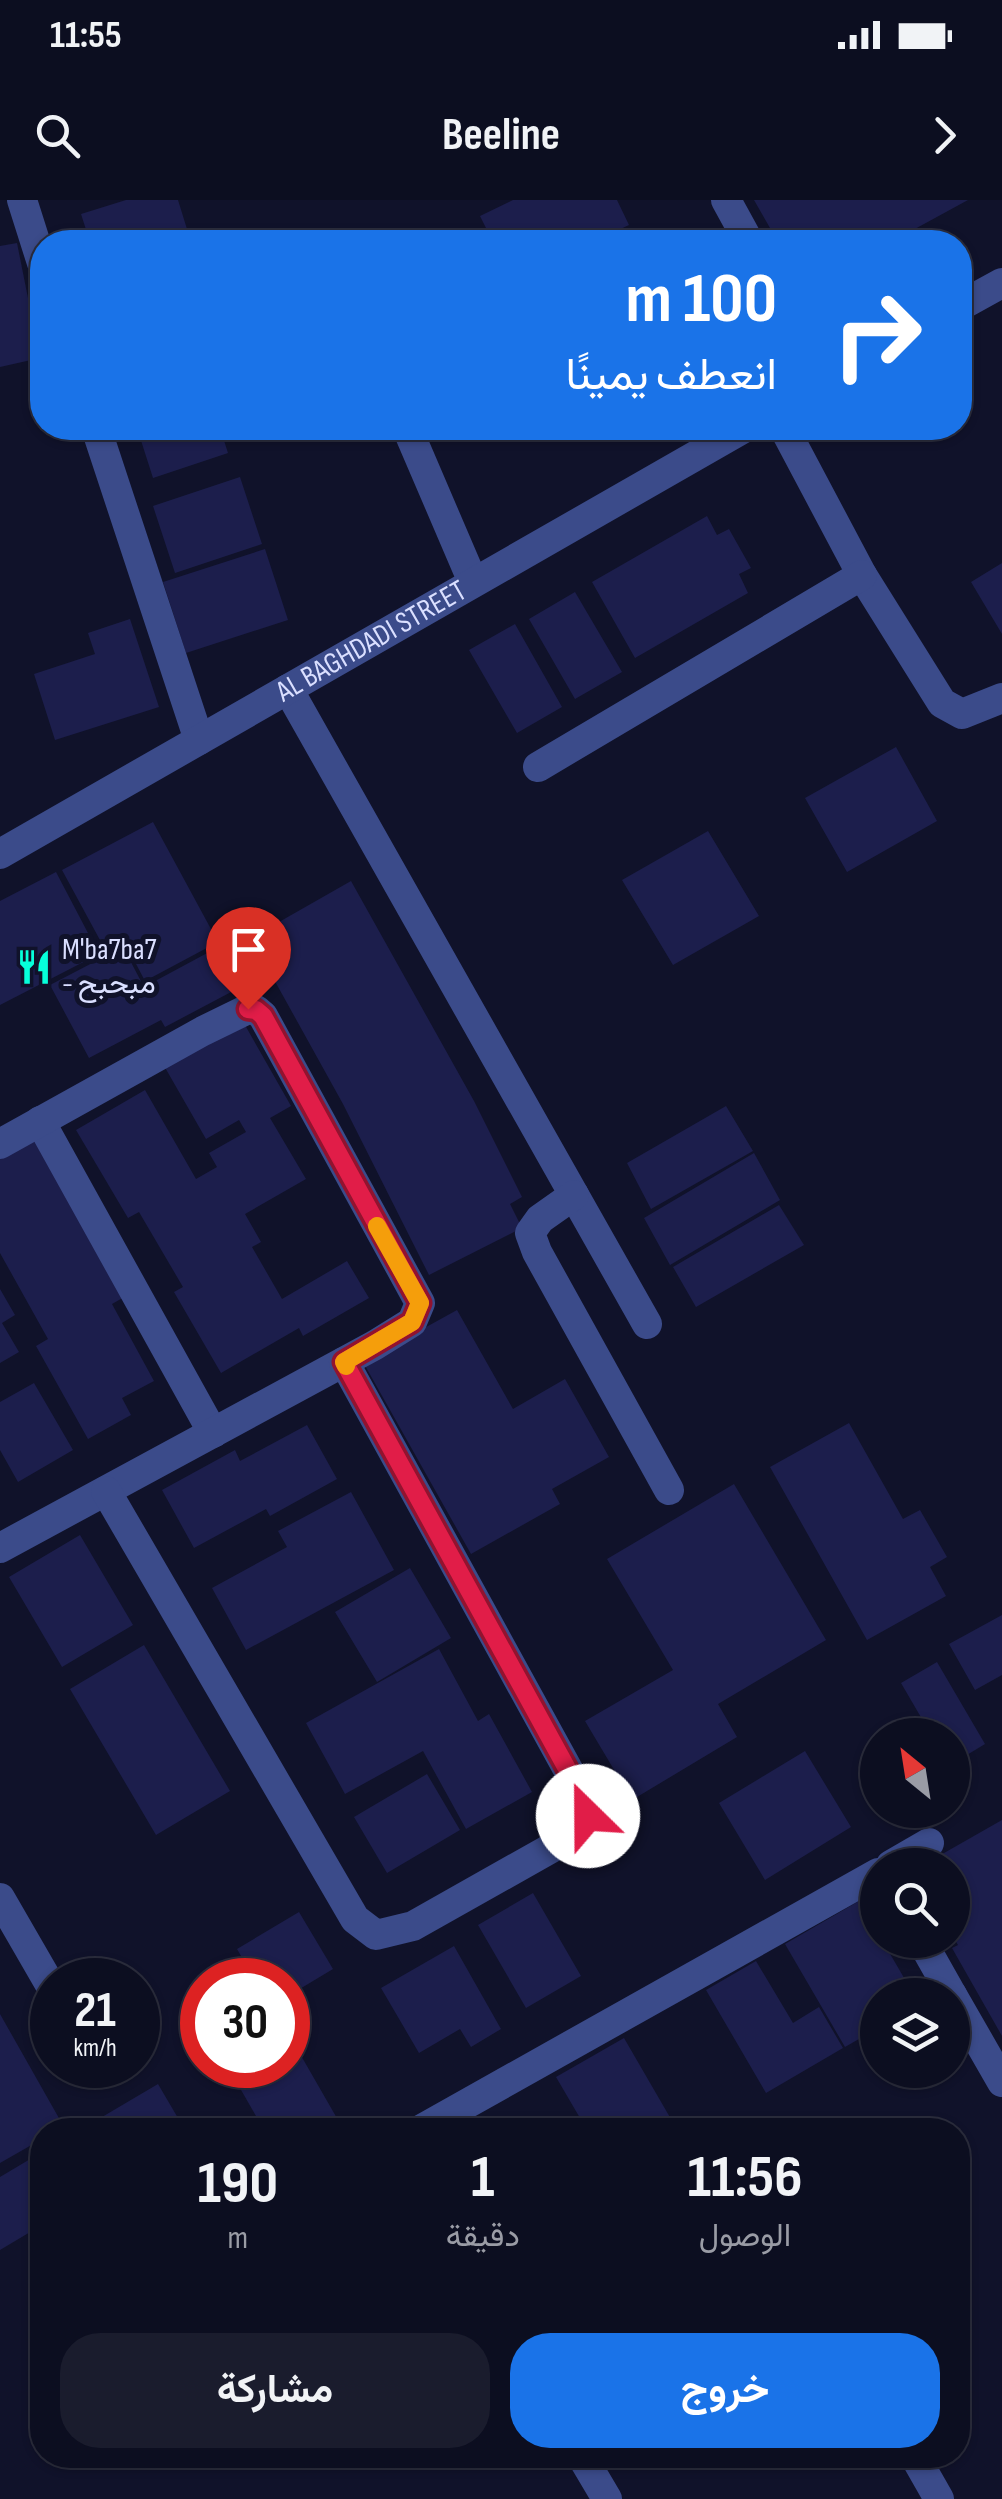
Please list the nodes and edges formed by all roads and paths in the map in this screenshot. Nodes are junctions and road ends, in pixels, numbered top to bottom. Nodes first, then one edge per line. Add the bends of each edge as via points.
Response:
1 (22, 200) edge
2 (726, 200) edge
3 (31, 230) edge
4 (743, 230) edge
5 (1002, 283) edge
6 (972, 299) edge
7 (100, 440) edge
8 (412, 440) edge
9 (723, 440) edge
10 (790, 440) edge
11 (862, 574) junction
12 (473, 582) junction
13 (288, 689) junction
14 (1002, 698) edge
15 (199, 740) junction
16 (538, 767) dead end
17 (0, 854) edge
18 (40, 1121) junction
19 (0, 1144) edge
20 (574, 1195) junction
21 (647, 1324) dead end
22 (344, 1362) junction
23 (213, 1433) junction
24 (106, 1490) junction
25 (669, 1490) dead end
26 (0, 1548) edge
27 (930, 1843) dead end
28 (921, 1848) edge
29 (860, 1883) edge
30 (0, 1898) edge
31 (35, 1958) edge
32 (970, 2026) edge
33 (1002, 2082) edge
34 (441, 2118) edge
35 (589, 2468) edge
36 (921, 2468) edge
37 (607, 2499) edge
38 (939, 2499) edge

1 - 3 street
2 - 4 street
5 - 6 street
7 - 15 street
8 - 12 street
9 - 12 street, AL BAGHDADI STREET
10 - 11 street
11 - 14 street via 942,703 962,714
11 - 16 street
12 - 13 street, AL BAGHDADI STREET
13 - 15 street, AL BAGHDADI STREET
13 - 20 street
15 - 17 street, AL BAGHDADI STREET
18 - 19 street
18 - 22 street via 203,1030 256,1010 420,1303 412,1322
18 - 23 street
20 - 21 street
20 - 25 street via 530,1233
22 - 23 street
22 - 24 street via 588,1816 578,1833 413,1926 376,1935 355,1919
23 - 24 street
24 - 26 street
27 - 28 street
29 - 34 street
30 - 31 street
32 - 33 street
35 - 37 street
36 - 38 street

